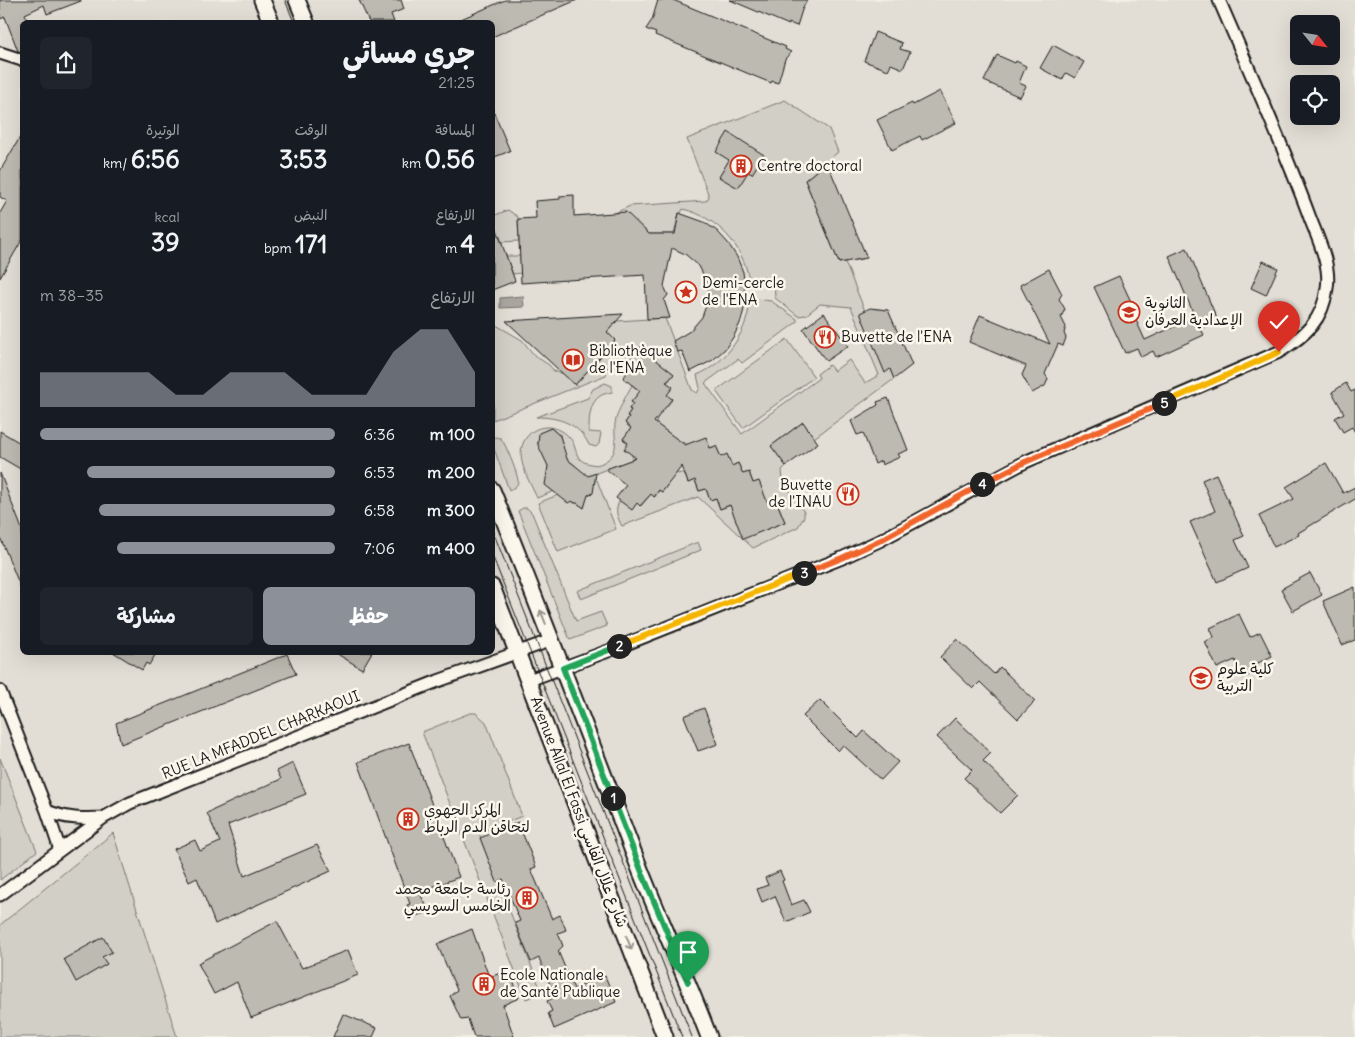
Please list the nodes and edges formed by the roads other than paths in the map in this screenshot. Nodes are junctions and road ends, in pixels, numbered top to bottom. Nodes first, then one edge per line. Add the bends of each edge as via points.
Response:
1 (262, 0) edge
2 (297, 0) edge
3 (1218, 0) edge
4 (270, 20) edge
5 (305, 20) edge
6 (0, 54) edge
7 (20, 59) edge
8 (495, 498) edge
9 (495, 594) edge
10 (552, 640) junction
11 (518, 651) junction
12 (563, 668) junction
13 (529, 680) junction
14 (0, 691) edge
15 (47, 811) junction
16 (104, 818) junction
17 (60, 850) junction
18 (0, 895) edge
19 (665, 1037) edge
20 (709, 1037) edge

1 - 4 street
2 - 5 street
3 - 12 street via 1299,187 1321,247 1328,286 1316,321 1306,333 1279,352 1025,462 842,558
6 - 7 street
10 -> 8 street
9 - 11 street, Avenue Allal El Fassi شارع علال الفاسي
10 - 11 street, RUE LA MFADDEL CHARKAOUI
10 - 12 street
11 - 13 street, Avenue Allal El Fassi شارع علال الفاسي
11 - 16 street, RUE LA MFADDEL CHARKAOUI via 148,796
12 - 13 street
12 - 20 street
13 -> 19 street, Avenue Allal El Fassi شارع علال الفاسي
14 - 15 street
15 - 16 street via 73,819
15 - 17 street
16 - 17 street, RUE LA MFADDEL CHARKAOUI
17 - 18 street, RUE LA MFADDEL CHARKAOUI

